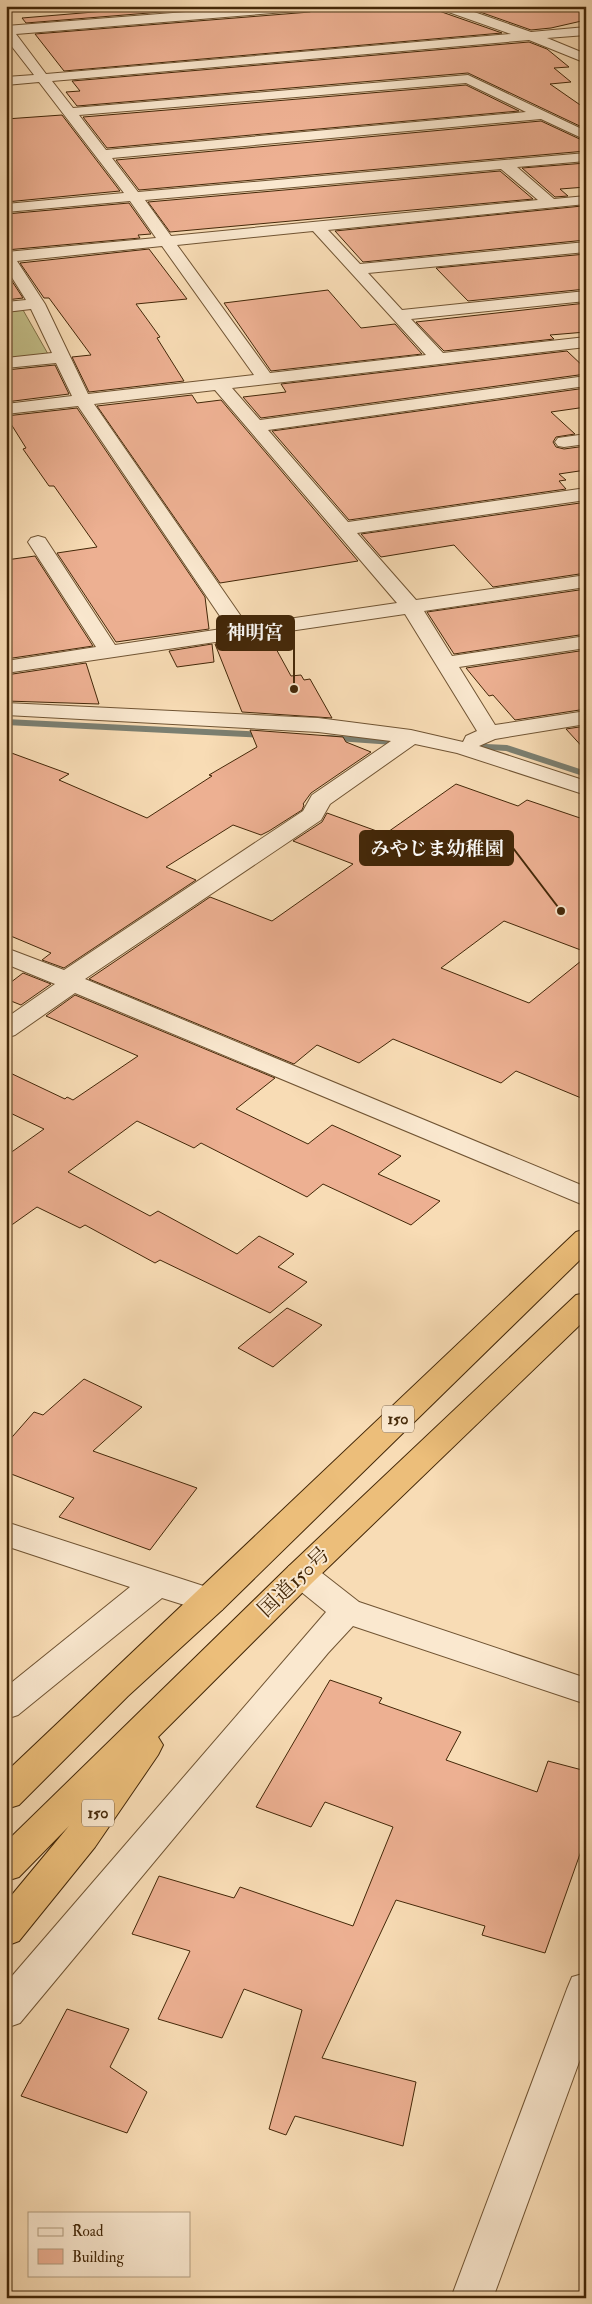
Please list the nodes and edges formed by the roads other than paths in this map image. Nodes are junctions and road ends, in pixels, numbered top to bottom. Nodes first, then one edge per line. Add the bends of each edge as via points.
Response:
1 (179, 6) edge
2 (310, 6) edge
3 (444, 6) edge
4 (189, 16) junction
5 (586, 31) edge
6 (8, 36) edge
7 (533, 37) junction
8 (371, 51) junction
9 (586, 60) edge
10 (384, 62) dead end
11 (398, 73) dead end
12 (43, 78) junction
13 (6, 81) edge
14 (411, 84) junction
15 (69, 112) junction
16 (543, 115) junction
17 (586, 136) edge
18 (101, 155) junction
19 (586, 157) edge
20 (504, 164) junction
21 (134, 196) junction
22 (586, 200) edge
23 (550, 203) junction
24 (6, 208) edge
25 (317, 227) junction
26 (165, 241) junction
27 (586, 247) edge
28 (7, 257) edge
29 (357, 269) junction
30 (586, 296) edge
31 (37, 304) junction
32 (6, 307) edge
33 (399, 315) junction
34 (586, 342) edge
35 (62, 357) junction
36 (439, 359) junction
37 (6, 363) edge
38 (265, 378) junction
39 (586, 381) edge
40 (219, 384) junction
41 (83, 401) junction
42 (6, 409) edge
43 (254, 426) junction
44 (586, 439) edge
45 (564, 442) dead end
46 (586, 494) edge
47 (343, 529) junction
48 (38, 542) dead end
49 (586, 581) edge
50 (411, 607) junction
51 (241, 632) junction
52 (586, 642) edge
53 (109, 651) junction
54 (446, 663) junction
55 (6, 667) edge
56 (6, 709) edge
57 (586, 717) edge
58 (489, 734) junction
59 (411, 737) junction
60 (462, 748) junction
61 (586, 788) edge
62 (6, 955) edge
63 (69, 982) junction
64 (6, 1030) edge
65 (586, 1197) edge
66 (586, 1238) edge
67 (586, 1302) edge
68 (6, 1534) edge
69 (301, 1574) junction
70 (157, 1584) junction
71 (210, 1601) junction
72 (347, 1611) junction
73 (116, 1687) junction
74 (183, 1690) junction
75 (586, 1691) edge
76 (6, 1706) edge
77 (6, 1771) edge
78 (6, 1795) edge
79 (11, 1861) edge
80 (6, 1930) edge
81 (586, 1989) edge
82 (6, 2011) edge
83 (472, 2298) edge

1 - 4 street
2 - 4 street
3 - 7 street
4 - 6 street
5 - 7 street
6 - 12 street
7 - 8 street
7 - 9 street
8 - 10 street
8 - 12 street
11 - 14 street
12 - 13 street
12 - 15 street
14 - 15 street
14 - 16 street via 468,79
15 - 18 street
16 - 17 street
16 - 18 street
18 - 21 street
19 - 20 street
20 - 21 street
20 - 23 street
21 - 24 street
21 - 26 street
22 - 23 street
23 - 25 street
25 - 26 street
25 - 29 street
26 - 28 street
26 - 38 street
27 - 29 street
28 - 31 street
29 - 33 street
30 - 33 street
31 - 32 street
31 - 35 street
33 - 36 street
34 - 36 street
35 - 37 street
35 - 41 street
36 - 38 street
38 - 40 street
39 - 43 street
40 - 41 street
40 - 43 street
41 - 42 street
41 - 51 street
43 - 47 street
44 - 45 street
46 - 47 street
47 - 50 street
48 - 53 street
49 - 50 street
50 - 51 street
50 - 54 street
51 - 53 street
52 - 54 street
53 - 55 street
54 - 58 street
56 - 59 street via 318,725
57 - 58 street
58 - 60 street
59 - 60 street
59 - 63 street via 320,800 313,815
60 - 61 street
62 - 63 street
63 - 64 street
63 - 65 street
66 - 71 highway, 150
67 - 69 highway, 国道150号 / 150
68 - 70 street
69 - 72 street
69 - 74 highway, 国道150号 / 150
70 - 71 street
70 - 76 street
71 - 73 highway, 150
72 - 75 street
72 - 82 street
73 - 77 highway, 150
73 - 78 highway, 150
74 - 79 highway, 国道150号 / 150
74 - 80 highway, 150 via 82,1837
81 - 83 street

